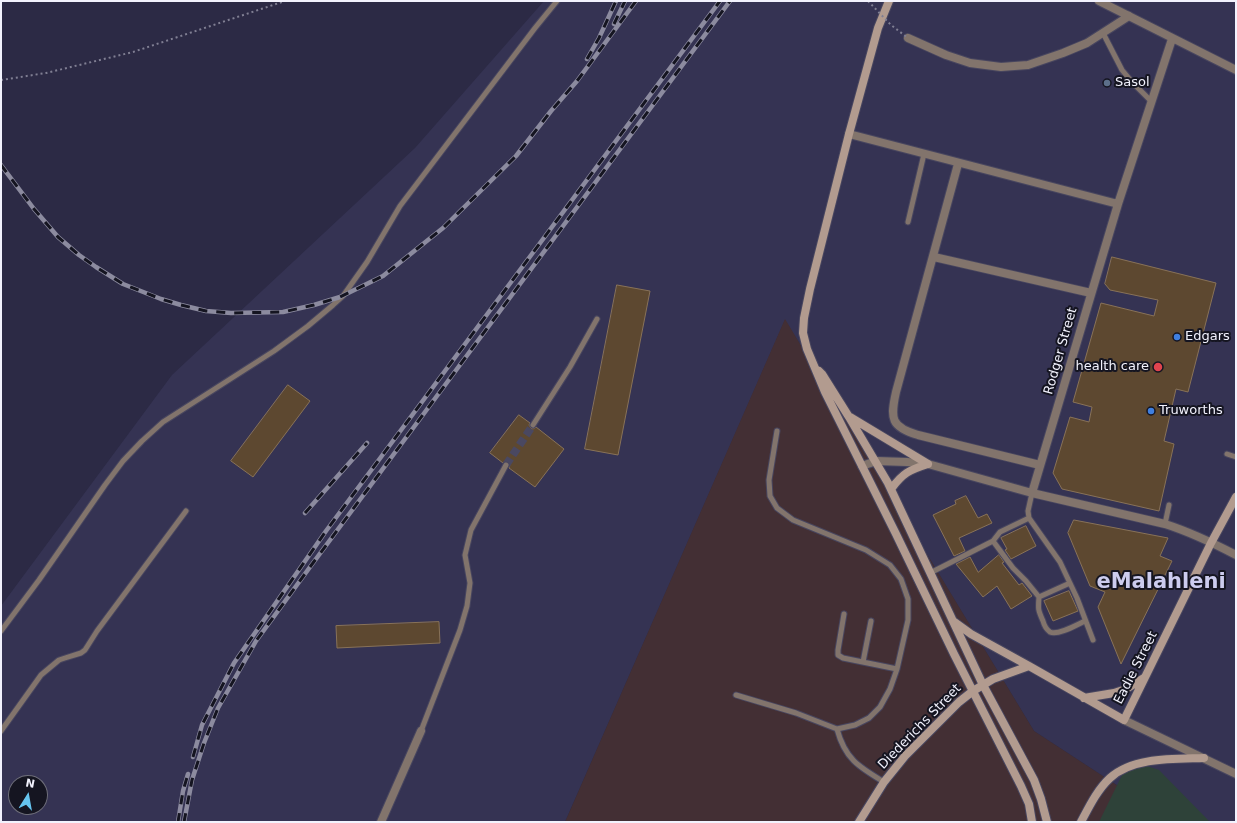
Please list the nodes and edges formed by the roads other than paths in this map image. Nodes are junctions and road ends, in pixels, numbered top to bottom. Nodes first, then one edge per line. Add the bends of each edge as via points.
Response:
1 (557, 1) edge
2 (889, 1) edge
3 (1099, 1) edge
4 (1129, 16) junction
5 (1103, 33) junction
6 (908, 38) road end
7 (1172, 39) junction
8 (1236, 70) edge
9 (1152, 101) junction
10 (849, 134) junction
11 (924, 154) junction
12 (958, 164) junction
13 (1118, 204) junction
14 (908, 222) dead end
15 (934, 257) junction
16 (1091, 293) junction
17 (597, 318) dead end
18 (815, 368) junction
19 (849, 417) junction
20 (533, 425) tunnel mouth
21 (777, 431) dead end
22 (1227, 454) dead end
23 (1236, 457) edge
24 (876, 462) junction
25 (928, 464) junction
26 (506, 465) tunnel mouth
27 (1040, 465) junction
28 (862, 466) junction
29 (891, 489) junction
30 (1032, 493) junction
31 (1236, 497) edge
32 (1169, 505) dead end
33 (186, 511) dead end
34 (1029, 518) junction
35 (1165, 524) junction
36 (993, 541) junction
37 (1211, 543) junction
38 (1236, 555) edge
39 (930, 573) junction
40 (1070, 583) junction
41 (1039, 597) junction
42 (844, 614) dead end
43 (871, 621) dead end
44 (953, 621) junction
45 (1085, 621) junction
46 (1, 630) edge
47 (1093, 640) dead end
48 (863, 662) junction
49 (1029, 666) junction
50 (897, 669) junction
51 (1145, 677) junction
52 (983, 685) junction
53 (973, 690) junction
54 (736, 695) dead end
55 (1084, 698) junction
56 (1124, 720) junction
57 (837, 729) junction
58 (1, 731) edge
59 (421, 731) joint
60 (1204, 758) junction
61 (1236, 774) edge
62 (884, 782) junction
63 (381, 822) edge
64 (859, 822) edge
65 (1032, 822) edge
66 (1047, 822) edge
67 (1080, 822) edge

1 - 46 lane via 400,206 343,296 274,351 163,422 142,441 105,485
2 - 10 main road via 878,28
3 - 4 street
4 - 5 street
4 - 7 street
5 - 6 street via 1063,53 1028,64 1001,67 970,63
5 - 9 lane via 1122,70
7 - 8 street
7 - 9 street, Rodger Street
9 - 13 street, Rodger Street
10 - 11 street
10 - 18 main road via 804,318 803,333
11 - 12 street
11 - 14 lane
12 - 13 street
12 - 15 street
13 - 16 street, Rodger Street
15 - 16 street
15 - 27 street via 896,392 892,408 893,419 906,432
16 - 27 street, Rodger Street
17 - 20 lane
18 - 19 main road via 822,374
18 - 28 main road
19 - 24 main road
19 - 25 main road
21 - 50 lane via 769,480 770,496 777,508 793,520 866,550 890,565 901,579 908,599 908,620
22 - 23 lane
24 - 25 street
24 - 28 street
24 - 29 main road
25 - 29 main road via 908,471
25 - 30 street
26 - 59 lane via 471,530 465,554 470,583 467,606
27 - 30 street, Rodger Street
28 - 53 main road
29 - 39 main road
30 - 34 lane
30 - 35 street
31 - 37 main road, Eadie Street
32 - 35 lane
33 - 58 lane via 85,650 59,660 41,675
34 - 36 lane via 1000,532
34 - 40 lane via 1060,562
35 - 37 street
36 - 39 lane
36 - 41 lane
37 - 38 street
37 - 51 main road, Eadie Street
39 - 44 main road
40 - 41 lane
40 - 45 lane
41 - 45 lane via 1038,609 1045,627 1050,632 1061,632
42 - 48 lane via 838,655
43 - 48 lane
44 - 49 main road, Eadie Street via 971,634
44 - 52 main road
45 - 47 lane
48 - 50 lane
49 - 52 main road
49 - 55 main road, Eadie Street
50 - 57 lane via 880,707 869,718 855,725
51 - 55 main road via 1114,694
51 - 56 main road, Eadie Street
52 - 53 main road
52 - 66 main road via 1034,780
53 - 62 main road, Diederichs Street via 933,727
53 - 65 main road via 1029,804
54 - 57 lane
55 - 56 main road, Eadie Street
56 - 60 street
57 - 62 lane via 846,753 865,771
59 - 63 street
60 - 61 street
60 - 67 main road via 1160,760 1138,764 1118,772 1109,779
62 - 64 main road, Diederichs Street

